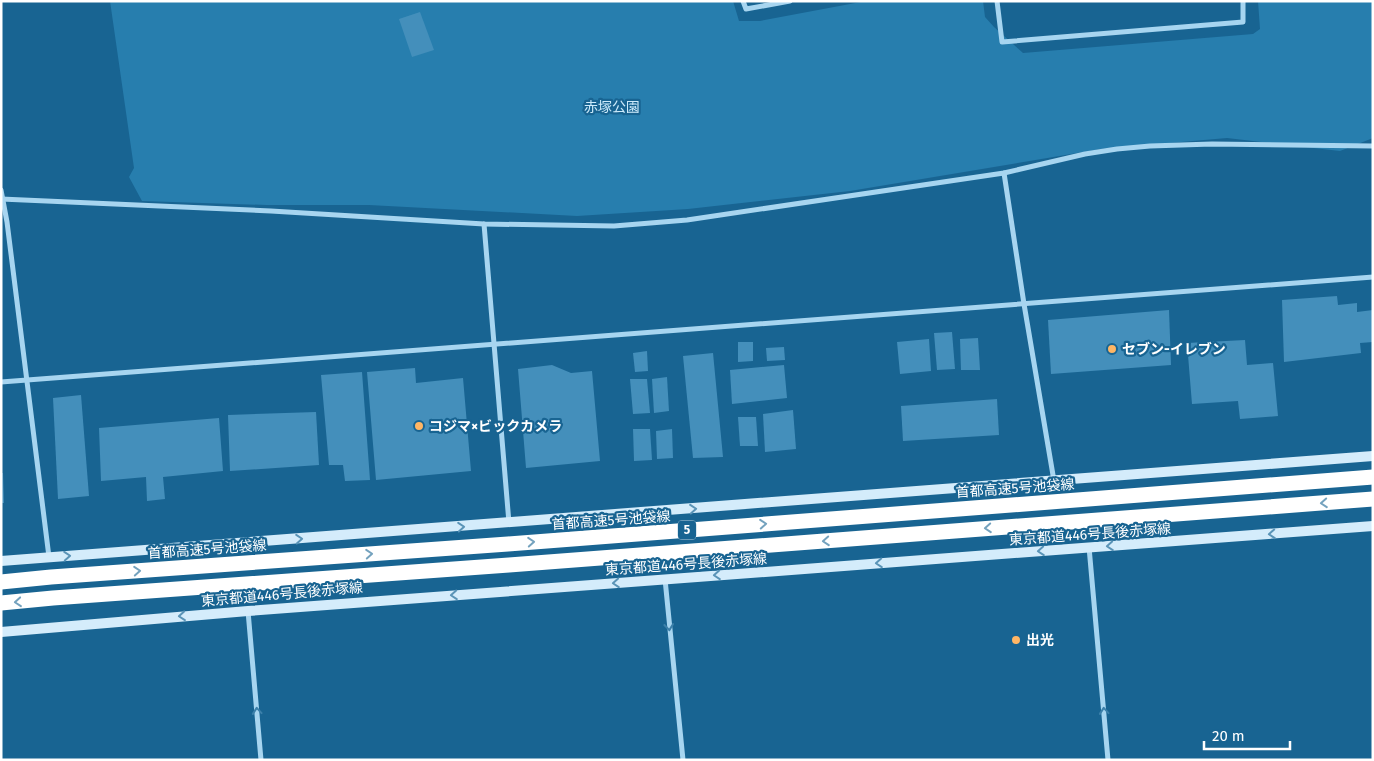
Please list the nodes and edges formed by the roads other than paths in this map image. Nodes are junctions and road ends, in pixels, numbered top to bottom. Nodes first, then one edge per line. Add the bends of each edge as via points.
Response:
1 (743, 1) edge
2 (790, 1) edge
3 (997, 1) edge
4 (1243, 1) edge
5 (1373, 146) edge
6 (1004, 173) junction
7 (1, 190) edge
8 (2, 198) edge
9 (484, 224) junction
10 (1373, 277) edge
11 (1024, 304) junction
12 (494, 345) junction
13 (27, 380) junction
14 (1, 382) edge
15 (1373, 456) edge
16 (1373, 478) edge
17 (1054, 482) junction
18 (1373, 499) edge
19 (509, 523) junction
20 (1373, 526) edge
21 (1089, 547) junction
22 (50, 557) junction
23 (1, 561) edge
24 (664, 579) junction
25 (1, 582) edge
26 (1, 603) edge
27 (248, 611) junction
28 (1, 632) edge
29 (261, 760) edge
30 (683, 760) edge
31 (1108, 760) edge

1 - 2 street via 746,9
3 - 4 street via 1002,42 1243,22
5 - 6 street via 1150,146 1085,154
6 - 9 street via 687,220 614,226
6 - 11 street
7 - 8 street
8 - 9 street
8 - 13 street
9 - 12 street
10 - 11 street
11 - 12 street
11 - 17 street
12 - 13 street
12 - 19 street
13 - 14 street
13 - 22 street
15 - 17 main road
25 -> 16 highway, 首都高速5号池袋線 / 5
19 -> 17 main road
18 -> 26 highway, 5
22 -> 19 main road
20 -> 21 main road, 東京都道446号長後赤塚線
21 -> 24 main road, 東京都道446号長後赤塚線
31 -> 21 street
22 - 23 main road
24 -> 27 main road, 東京都道446号長後赤塚線
24 -> 30 street
27 -> 28 main road, 東京都道446号長後赤塚線
29 -> 27 street

